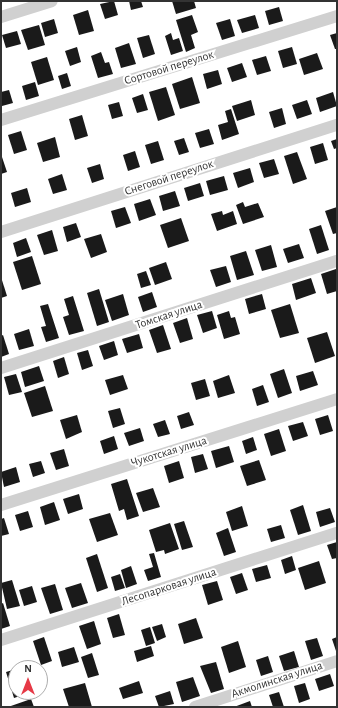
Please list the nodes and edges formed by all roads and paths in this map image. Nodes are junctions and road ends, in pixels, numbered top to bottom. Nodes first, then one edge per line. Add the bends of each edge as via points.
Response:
1 (52, 1) edge
2 (337, 16) edge
3 (1, 17) edge
4 (1, 120) edge
5 (337, 125) edge
6 (1, 232) edge
7 (337, 261) edge
8 (1, 368) edge
9 (337, 399) edge
10 (1, 505) edge
11 (337, 533) edge
12 (1, 640) edge
13 (337, 661) edge
14 (195, 707) edge

1 - 3 street
2 - 4 street, Сортовой переулок
5 - 6 street, Снеговой переулок
7 - 8 street, Томская улица
9 - 10 street, Чукотская улица
11 - 12 street, Лесопарковая улица
13 - 14 street, Акмолинская улица

